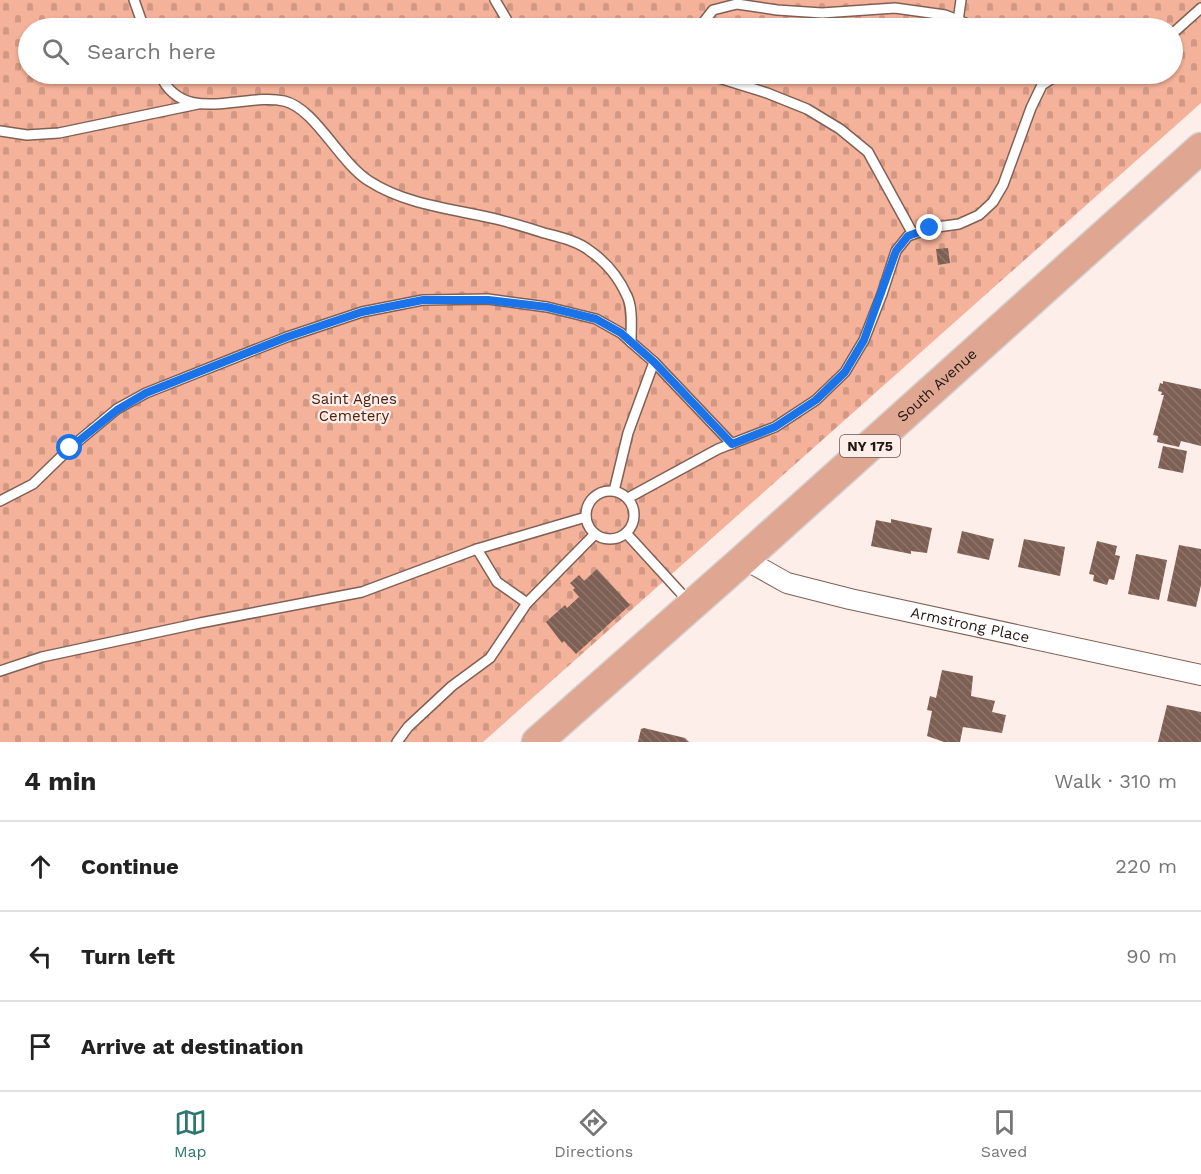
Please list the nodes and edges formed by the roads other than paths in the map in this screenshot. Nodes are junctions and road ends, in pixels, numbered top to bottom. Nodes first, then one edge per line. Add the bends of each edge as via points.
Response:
1 (134, 0) edge
2 (495, 0) edge
3 (961, 0) edge
4 (1201, 8) edge
5 (140, 18) edge
6 (506, 18) edge
7 (705, 18) edge
8 (952, 18) edge
9 (958, 18) edge
10 (1183, 25) edge
11 (166, 84) edge
12 (738, 84) edge
13 (1043, 84) edge
14 (198, 104) junction
15 (0, 131) edge
16 (1201, 148) edge
17 (913, 234) junction
18 (632, 342) junction
19 (654, 362) junction
20 (732, 444) junction
21 (614, 491) junction
22 (628, 498) junction
23 (0, 501) edge
24 (586, 517) junction
25 (626, 533) junction
26 (595, 534) junction
27 (477, 549) junction
28 (744, 559) junction
29 (527, 603) junction
30 (692, 605) junction
31 (0, 671) edge
32 (1201, 675) edge
33 (397, 742) edge
34 (537, 742) edge

1 - 5 lane
2 - 6 lane
3 - 9 lane
4 - 10 lane
7 - 8 lane via 713,10 737,4 822,13 895,8
11 - 14 lane via 177,95
12 - 17 lane via 807,109 868,152
13 - 17 lane via 993,202 980,215 959,224
14 - 15 lane via 59,133 27,135
14 - 18 lane via 284,101 304,110 347,163 393,194 501,220 589,249 609,267 628,298
16 - 28 main road, South Avenue / NY 175
17 - 20 lane via 896,251 864,340 845,372 816,400 775,427
18 - 19 lane
18 - 23 lane via 596,319 547,307 488,300 423,300 362,312 146,393 117,410 33,484
19 - 20 lane
19 - 21 lane via 628,433
20 - 22 lane
21 - 22 lane
21 - 24 lane via 592,498
22 - 25 lane via 634,520
24 - 26 lane
24 - 27 lane
25 - 26 lane via 611,539
25 - 30 lane
26 - 29 lane
27 - 29 lane via 497,582
27 - 31 lane via 362,592 42,657
28 - 30 main road, South Avenue / NY 175
28 - 32 street, Armstrong Place via 787,583 850,599
29 - 33 lane via 490,658 452,686
30 - 34 main road, South Avenue / NY 175

